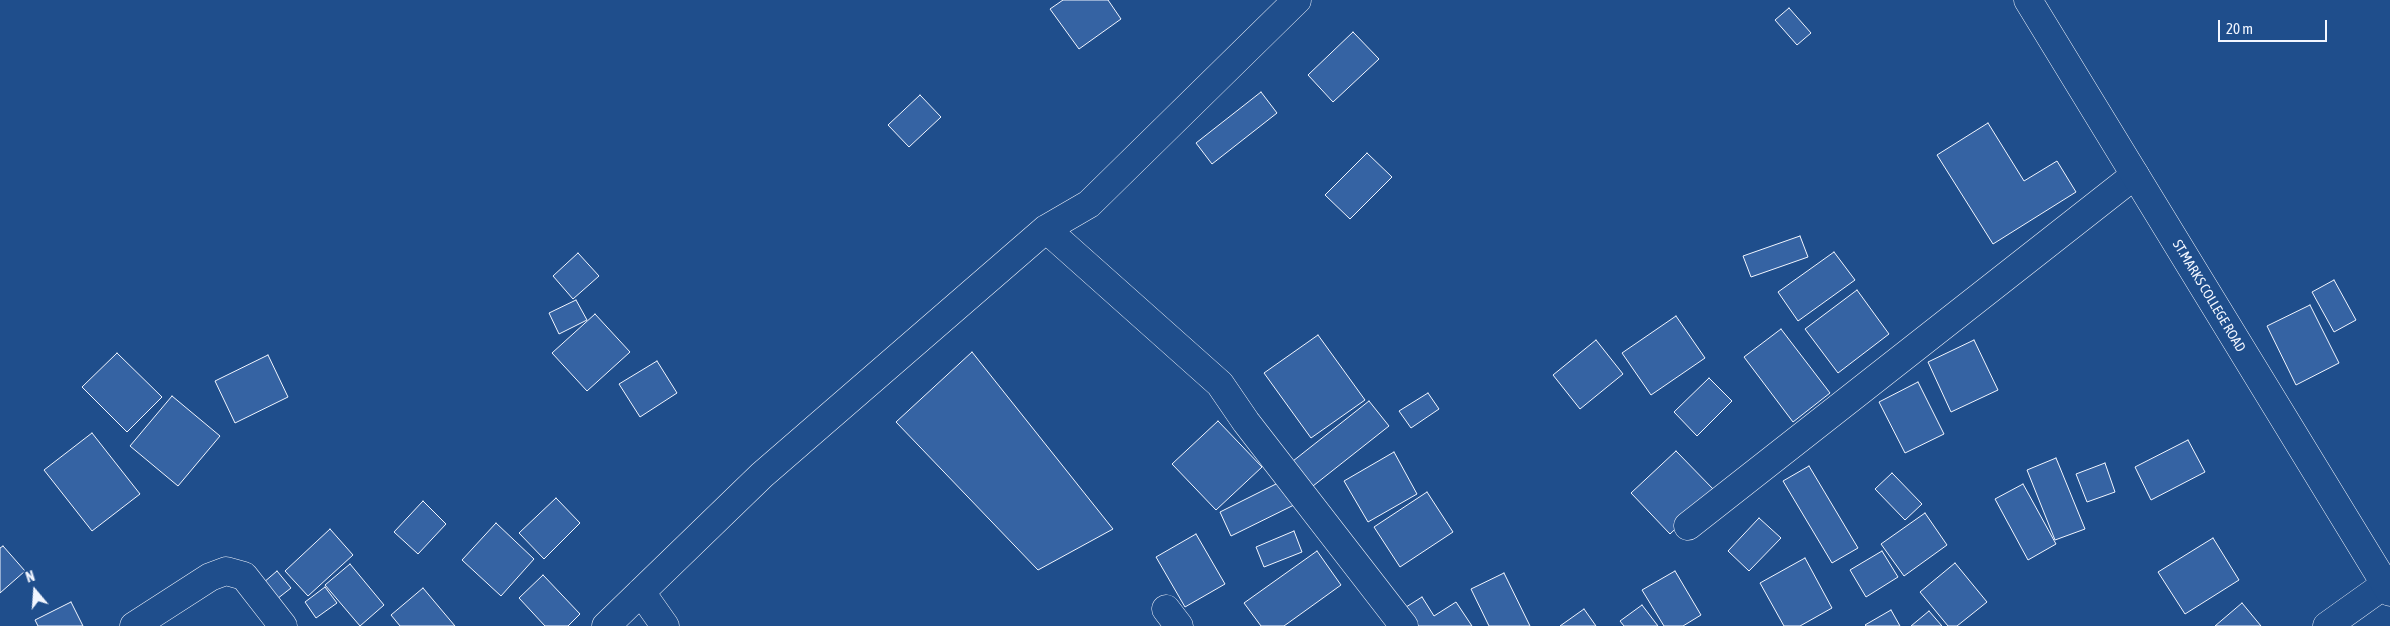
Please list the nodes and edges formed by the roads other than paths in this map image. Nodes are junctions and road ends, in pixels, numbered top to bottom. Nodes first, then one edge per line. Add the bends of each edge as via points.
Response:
1 (1297, 0) edge
2 (2028, 0) edge
3 (2135, 175) junction
4 (1046, 230) junction
5 (1688, 526) dead end
6 (2388, 585) edge
7 (641, 592) junction
8 (134, 626) edge
9 (283, 626) edge
10 (606, 626) edge
11 (665, 626) edge
12 (1404, 626) edge
13 (2327, 626) edge

1 - 4 street via 1089,204
2 - 3 street, ST.MARKS COLLEGE ROAD
3 - 5 street
3 - 6 street, ST.MARKS COLLEGE ROAD
4 - 7 street via 762,475
4 - 12 street via 1220,384
6 - 13 street
7 - 10 street
7 - 11 street
8 - 9 street via 210,577 226,571 244,576

